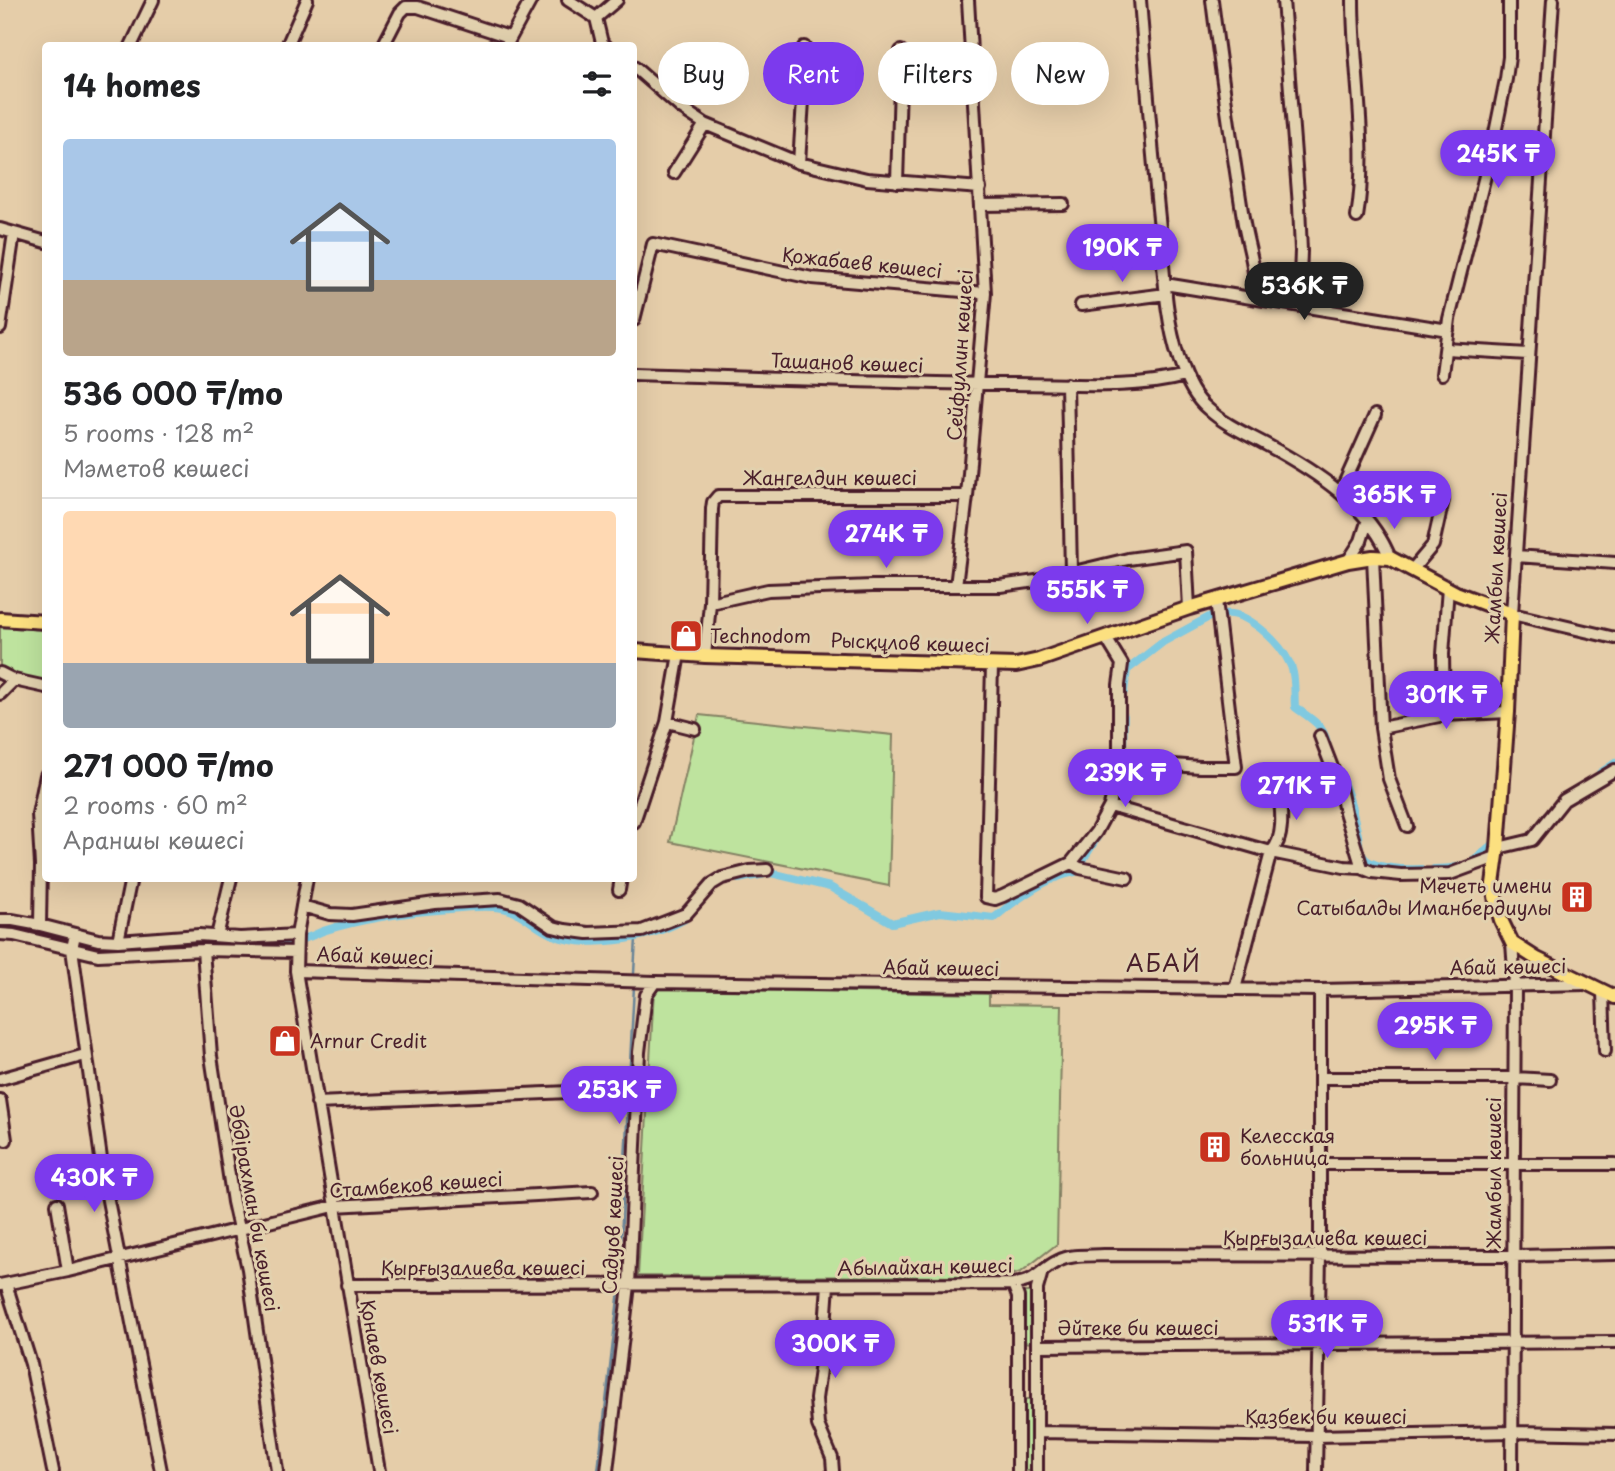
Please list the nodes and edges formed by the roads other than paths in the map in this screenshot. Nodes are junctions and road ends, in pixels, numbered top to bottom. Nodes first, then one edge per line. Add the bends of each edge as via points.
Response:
1 (153, 0) edge
2 (307, 0) edge
3 (531, 0) edge
4 (568, 0) edge
5 (617, 0) edge
6 (968, 0) edge
7 (1140, 0) edge
8 (1212, 0) edge
9 (1283, 0) edge
10 (1353, 0) edge
11 (1509, 0) edge
12 (1552, 0) edge
13 (596, 18) junction
14 (507, 41) edge
15 (133, 42) edge
16 (289, 42) edge
17 (385, 42) edge
18 (602, 42) edge
19 (637, 70) edge
20 (803, 105) edge
21 (899, 105) edge
22 (705, 124) junction
23 (799, 163) junction
24 (674, 173) dead end
25 (897, 182) junction
26 (980, 188) junction
27 (1063, 204) dead end
28 (981, 205) junction
29 (1357, 217) dead end
30 (0, 229) edge
31 (14, 233) junction
32 (42, 241) edge
33 (1166, 289) junction
34 (985, 293) junction
35 (1254, 298) junction
36 (1080, 305) dead end
37 (1299, 305) junction
38 (637, 308) edge
39 (0, 328) edge
40 (1448, 330) junction
41 (1446, 349) junction
42 (1528, 354) junction
43 (637, 374) edge
44 (1442, 374) dead end
45 (1185, 376) junction
46 (976, 384) junction
47 (1067, 384) junction
48 (1375, 415) dead end
49 (1340, 493) junction
50 (967, 496) junction
51 (1443, 500) dead end
52 (1367, 522) junction
53 (1516, 556) junction
54 (1373, 557) junction
55 (1390, 558) junction
56 (1348, 561) junction
57 (1615, 563) edge
58 (1412, 570) junction
59 (1071, 572) junction
60 (956, 586) junction
61 (1448, 588) junction
62 (1216, 600) junction
63 (710, 603) junction
64 (1189, 608) junction
65 (1512, 614) junction
66 (0, 619) edge
67 (42, 622) edge
68 (1105, 638) junction
69 (1615, 638) edge
70 (637, 651) edge
71 (679, 654) junction
72 (705, 656) junction
73 (992, 666) junction
74 (0, 673) edge
75 (13, 680) junction
76 (42, 686) edge
77 (0, 694) edge
78 (1508, 712) junction
79 (1444, 715) junction
80 (667, 722) junction
81 (1381, 728) junction
82 (695, 729) dead end
83 (1320, 736) dead end
84 (1119, 761) junction
85 (1615, 770) edge
86 (1278, 777) dead end
87 (42, 794) edge
88 (1110, 806) junction
89 (637, 813) edge
90 (1406, 825) dead end
91 (1498, 851) junction
92 (1271, 852) junction
93 (1071, 863) junction
94 (1362, 868) junction
95 (767, 870) dead end
96 (1127, 878) dead end
97 (130, 882) edge
98 (230, 882) edge
99 (306, 882) edge
100 (302, 906) junction
101 (0, 920) edge
102 (40, 925) junction
103 (0, 934) edge
104 (75, 934) junction
105 (217, 936) junction
106 (297, 936) junction
107 (118, 941) junction
108 (1512, 943) junction
109 (72, 949) junction
110 (203, 950) junction
111 (296, 952) junction
112 (296, 971) junction
113 (655, 982) junction
114 (1515, 984) junction
115 (1587, 984) junction
116 (1235, 989) junction
117 (1320, 990) junction
118 (1609, 994) edge
119 (1605, 1051) dead end
120 (85, 1055) junction
121 (1320, 1078) junction
122 (1514, 1078) junction
123 (0, 1079) edge
124 (1550, 1080) dead end
125 (615, 1090) dead end
126 (0, 1100) edge
127 (317, 1103) junction
128 (6, 1140) dead end
129 (1319, 1164) junction
130 (1615, 1164) edge
131 (1514, 1166) junction
132 (592, 1192) dead end
133 (57, 1204) dead end
134 (334, 1206) junction
135 (239, 1229) junction
136 (1615, 1254) edge
137 (1320, 1255) junction
138 (1513, 1256) junction
139 (119, 1258) junction
140 (68, 1271) junction
141 (1041, 1275) junction
142 (1018, 1283) junction
143 (3, 1284) edge
144 (629, 1284) junction
145 (347, 1285) junction
146 (828, 1286) junction
147 (1037, 1293) junction
148 (1615, 1342) edge
149 (1513, 1343) junction
150 (1317, 1344) junction
151 (1038, 1346) junction
152 (1037, 1432) junction
153 (1513, 1433) junction
154 (1615, 1434) edge
155 (1316, 1436) junction
156 (53, 1471) edge
157 (161, 1471) edge
158 (277, 1471) edge
159 (379, 1471) edge
160 (607, 1471) edge
161 (832, 1471) edge
162 (1018, 1471) edge
163 (1037, 1471) edge
164 (1316, 1471) edge
165 (1512, 1471) edge

1 - 15 street
2 - 16 street
3 - 14 street
4 - 13 street
5 - 13 street
6 - 26 street, Сейфуллин көшесі
7 - 33 street via 1140,58
8 - 35 street via 1256,286
9 - 37 street via 1299,206
10 - 29 street via 1360,150
11 - 40 street via 1506,79
12 - 42 street, Жамбыл көшесі
13 - 18 street
14 - 17 street via 418,7 406,7
19 - 22 street
20 - 23 street
21 - 25 street
22 - 23 street
22 - 24 street
23 - 25 street via 867,180
25 - 26 street
26 - 28 street, Сейфуллин көшесі
27 - 28 street
28 - 34 street, Сейфуллин көшесі
30 - 31 street
31 - 32 street
31 - 39 street
33 - 35 street
33 - 36 street
33 - 45 street
34 - 38 street, Қожабаев көшесі via 812,278 653,244
34 - 46 street, Сейфуллин көшесі
35 - 37 street
37 - 40 street
40 - 41 street
41 - 42 street
41 - 44 street
42 - 53 street, Жамбыл көшесі
43 - 46 street, Ташанов көшесі
45 - 47 street, Ташанов көшесі via 1156,383
45 - 49 street via 1200,402 1217,417 1303,465
46 - 47 street, Ташанов көшесі
46 - 50 street, Сейфуллин көшесі
47 - 59 street
48 - 49 street
49 - 52 street
50 - 60 street, Сейфуллин көшесі
50 - 63 street, Жангелдин көшесі via 718,496 712,509
51 - 58 street via 1433,545
52 - 55 street
52 - 56 street
53 - 57 street
53 - 65 street, Жамбыл көшесі
54 - 55 main road, Рысқұлов көшесі
54 - 56 main road, Рысқұлов көшесі
54 - 81 street
55 - 58 main road, Рысқұлов көшесі
56 - 62 main road, Рысқұлов көшесі
58 - 61 main road, Рысқұлов көшесі
59 - 60 street via 1000,586
59 - 64 street via 1186,551
60 - 63 street via 768,590
61 - 65 main road, Рысқұлов көшесі
61 - 79 street
62 - 64 main road, Рысқұлов көшесі
62 - 84 street via 1236,767
63 - 72 street, Жангелдин көшесі
64 - 68 main road, Рысқұлов көшесі
65 - 69 street, Рысқұлов көшесі
65 - 78 main road, Жамбыл көшесі
66 - 67 main road
68 - 73 main road, Рысқұлов көшесі via 1039,660
68 - 84 street via 1122,664
70 - 71 main road, Рысқұлов көшесі
71 - 72 main road, Рысқұлов көшесі
71 - 80 street
72 - 73 main road, Рысқұлов көшесі
73 - 93 street via 986,897 1003,896
74 - 75 street
75 - 76 street
75 - 77 street
78 - 79 street
78 - 91 main road, Жамбыл көшесі
79 - 81 street
80 - 82 street
80 - 89 street
81 - 90 street via 1390,779
83 - 94 street
84 - 88 street
85 - 91 street via 1564,800 1532,840
86 - 92 street via 1280,831
87 - 102 street via 38,814
88 - 92 street
88 - 93 street
91 - 94 street via 1459,871 1440,875 1387,874
91 - 108 main road, Жамбыл көшесі via 1494,892
92 - 94 street
92 - 116 street
93 - 96 street
95 - 100 street via 722,878 686,914 642,931 565,930 519,904 500,899 352,915
97 - 107 street
98 - 105 street
99 - 100 street, Қонаев көшесі
100 - 106 street, Қонаев көшесі
101 - 102 street
102 - 104 street
103 - 109 street
104 - 107 street
104 - 109 street
105 - 106 street
105 - 107 street
106 - 111 street, Қонаев көшесі
108 - 114 street, Жамбыл көшесі
108 - 115 main road
109 - 110 street via 98,954
109 - 120 street
110 - 111 street
110 - 135 street, Әбдірахман би көшесі via 211,1056
111 - 112 street, Қонаев көшесі
112 - 113 street, Абай көшесі
112 - 127 street, Қонаев көшесі
113 - 116 street, Абай көшесі
113 - 144 street, Садуов көшесі via 646,995 639,1052
114 - 115 street, Абай көшесі
114 - 117 street, Абай көшесі
114 - 122 street, Жамбыл көшесі
115 - 118 main road
116 - 117 street, Абай көшесі
117 - 121 street via 1315,1017
118 - 119 street
120 - 123 street
120 - 139 street
121 - 122 street
121 - 129 street
122 - 124 street
122 - 131 street, Жамбыл көшесі
125 - 127 street
126 - 128 street
127 - 134 street, Қонаев көшесі
129 - 131 street
129 - 137 street
130 - 131 street
131 - 138 street, Жамбыл көшесі
132 - 134 street, Стамбеков көшесі
133 - 140 street
134 - 135 street, Стамбеков көшесі
134 - 145 street, Қонаев көшесі
135 - 139 street, Стамбеков көшесі
135 - 158 street, Әбдірахман би көшесі
136 - 138 street, Қырғызалиева көшесі
137 - 138 street, Қырғызалиева көшесі
137 - 141 street, Қырғызалиева көшесі via 1073,1257 1053,1263
137 - 150 street
138 - 149 street, Жамбыл көшесі
139 - 140 street, Стамбеков көшесі
139 - 157 street
140 - 143 street, Стамбеков көшесі
141 - 142 street, Абылайхан көшесі
141 - 147 street
142 - 146 street, Абылайхан көшесі
142 - 147 street
142 - 162 street
143 - 156 street via 31,1364
144 - 145 street, Қырғызалиева көшесі
144 - 146 street, Қырғызалиева көшесі
144 - 160 street, Садуов көшесі
145 - 159 street, Қонаев көшесі
146 - 161 street, Абылайхан көшесі via 816,1399 818,1425 832,1458
147 - 151 street
148 - 149 street, Әйтеке би көшесі
149 - 150 street, Әйтеке би көшесі
149 - 153 street, Жамбыл көшесі
150 - 151 street, Әйтеке би көшесі
150 - 155 street
151 - 152 street
152 - 155 street, Қазбек би көшесі
152 - 163 street
153 - 154 street, Қазбек би көшесі
153 - 155 street, Қазбек би көшесі
153 - 165 street, Жамбыл көшесі
155 - 164 street

